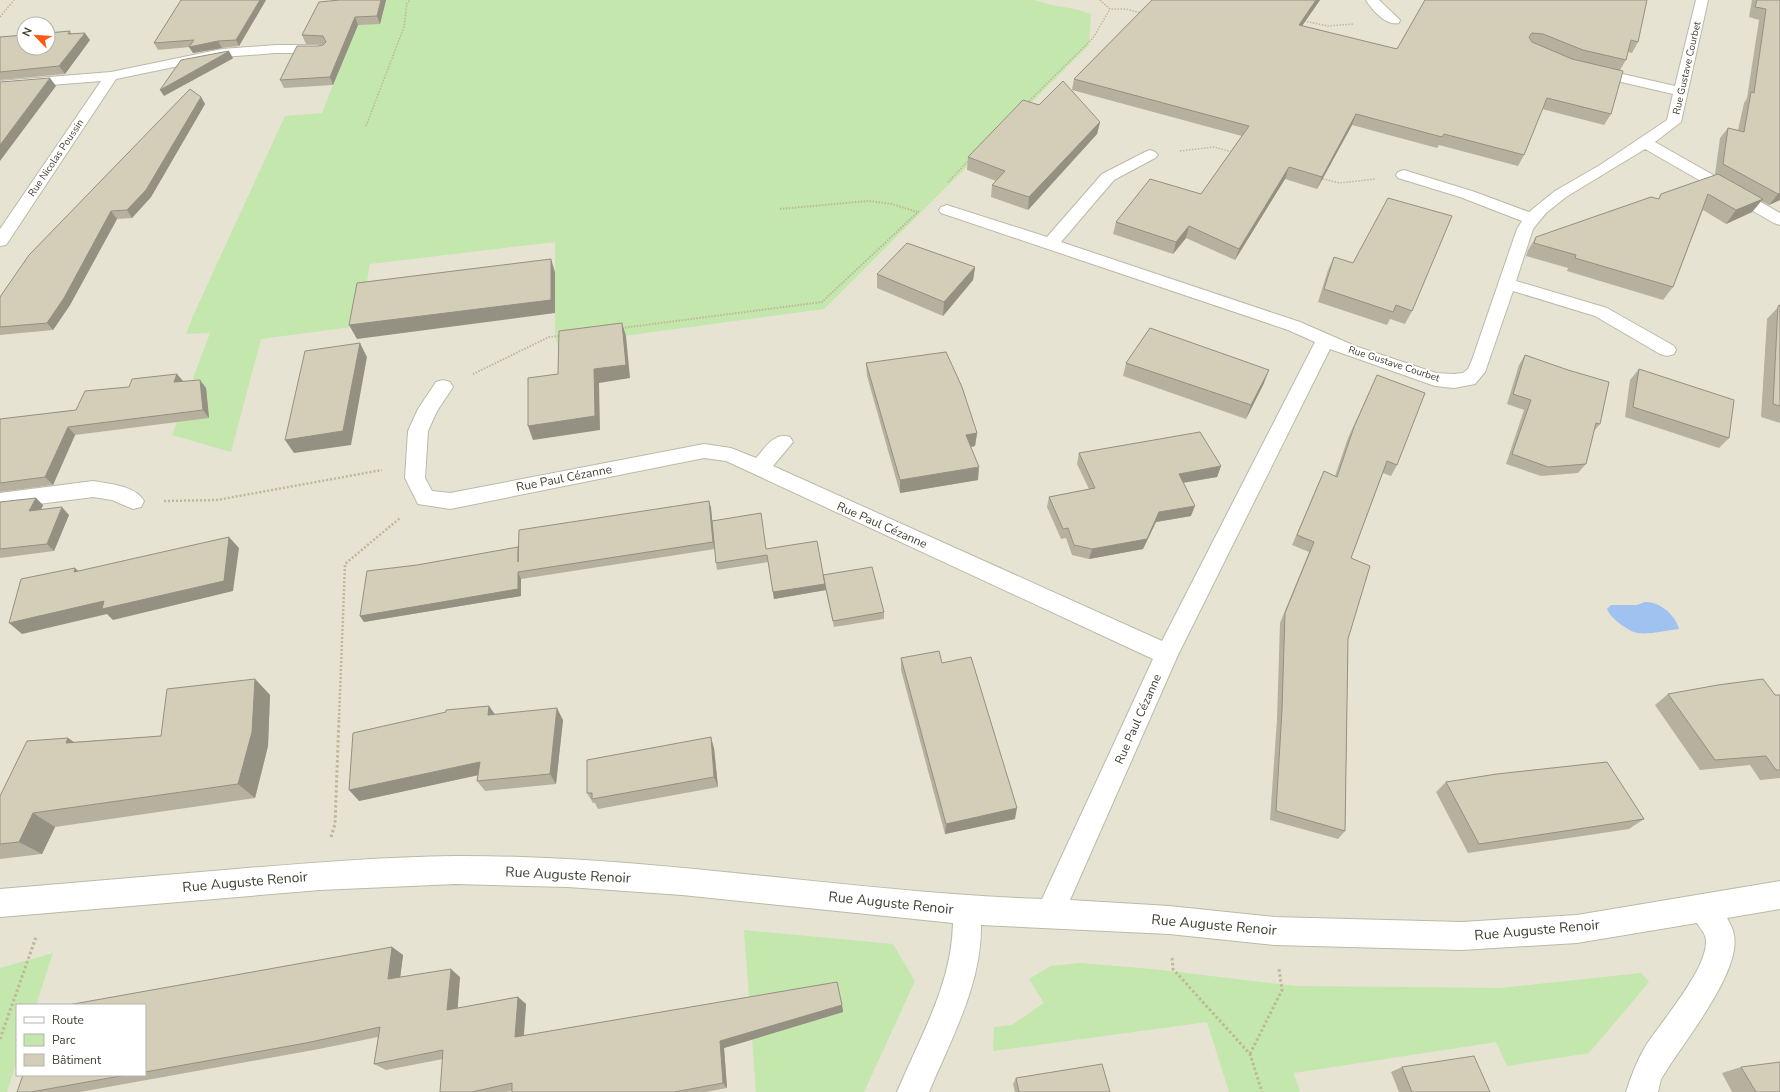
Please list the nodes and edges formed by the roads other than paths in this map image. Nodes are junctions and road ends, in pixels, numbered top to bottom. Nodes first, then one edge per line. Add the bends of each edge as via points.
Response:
1 (1372, 0) edge
2 (1702, 0) edge
3 (1394, 20) road end
4 (321, 49) edge
5 (1580, 68) edge
6 (111, 76) junction
7 (0, 85) edge
8 (1682, 92) junction
9 (1645, 143) junction
10 (1150, 155) road end
11 (1404, 175) road end
12 (946, 210) dead end
13 (1530, 218) junction
14 (1780, 220) edge
15 (0, 241) edge
16 (1050, 244) junction
17 (1507, 284) junction
18 (1325, 340) junction
19 (1667, 350) dead end
20 (443, 388) road end
21 (783, 442) dead end
22 (759, 468) junction
23 (0, 500) edge
24 (133, 501) road end
25 (1167, 654) junction
26 (1780, 895) edge
27 (0, 903) edge
28 (1703, 907) junction
29 (967, 910) junction
30 (1050, 913) junction
31 (913, 1092) edge
32 (1642, 1092) edge

1 - 3 street
2 - 8 street, Rue Gustave Courbet
4 - 6 street via 222,53
5 - 8 street
6 - 7 street
6 - 15 street, Rue Nicolas Poussin
8 - 9 street, Rue Gustave Courbet via 1674,122
9 - 13 street, Rue Gustave Courbet via 1551,201
9 - 14 street
10 - 16 street via 1108,177
11 - 13 street via 1466,194
12 - 16 street, Rue Gustave Courbet
13 - 17 street, Rue Gustave Courbet
16 - 18 street, Rue Gustave Courbet via 1294,326
17 - 18 street, Rue Gustave Courbet via 1482,360 1476,372 1468,379 1435,379
17 - 19 street via 1601,312
18 - 25 street
20 - 22 street, Rue Paul Cézanne via 428,409 418,431 415,478 425,498 450,501 704,451 731,456
21 - 22 street
22 - 25 street, Rue Paul Cézanne
23 - 24 street via 93,489 116,493
25 - 30 street, Rue Paul Cézanne
26 - 28 street, Rue Auguste Renoir
27 - 29 street, Rue Auguste Renoir via 320,876 455,870 682,881
28 - 30 street, Rue Auguste Renoir via 1577,929 1462,936 1274,931 1170,920
28 - 32 street via 1720,936 1717,956 1710,976 1648,1072
29 - 30 street, Rue Auguste Renoir
29 - 31 street via 967,944 956,992

